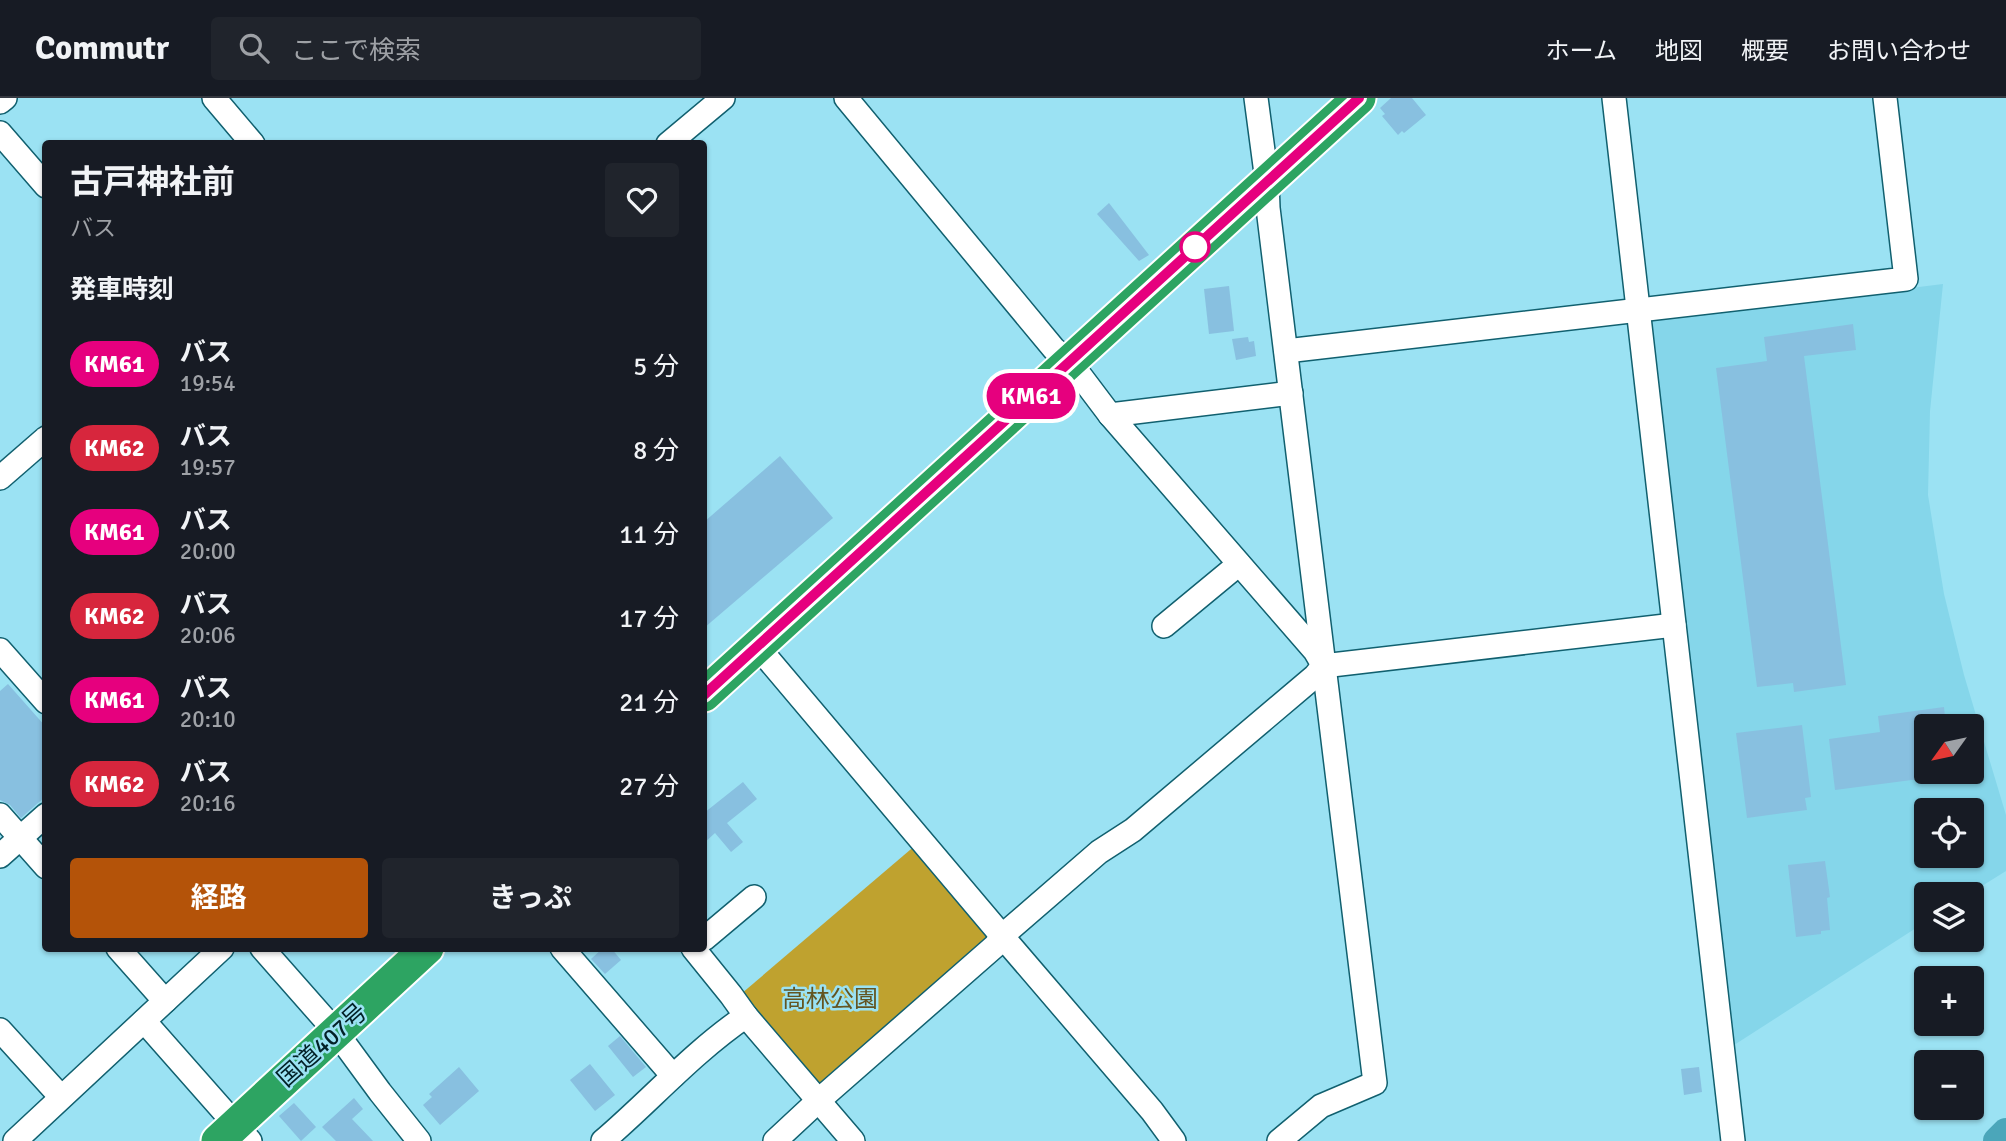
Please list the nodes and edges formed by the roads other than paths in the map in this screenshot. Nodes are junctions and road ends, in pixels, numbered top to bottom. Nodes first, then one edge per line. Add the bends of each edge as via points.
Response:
1 (5, 98) edge
2 (214, 98) edge
3 (723, 98) edge
4 (846, 98) edge
5 (1256, 98) edge
6 (1359, 98) edge
7 (1614, 98) edge
8 (1885, 98) edge
9 (0, 102) edge
10 (0, 133) edge
11 (250, 140) edge
12 (673, 140) edge
13 (42, 181) edge
14 (1267, 181) junction
15 (1637, 309) junction
16 (1286, 351) junction
17 (1070, 362) junction
18 (1291, 393) junction
19 (1110, 415) junction
20 (42, 441) edge
21 (0, 478) edge
22 (1239, 564) junction
23 (1674, 625) junction
24 (1164, 626) dead end
25 (757, 646) junction
26 (0, 650) edge
27 (1324, 666) junction
28 (707, 687) edge
29 (42, 690) edge
30 (0, 815) edge
31 (42, 819) edge
32 (20, 838) junction
33 (0, 856) edge
34 (42, 863) edge
35 (754, 897) dead end
36 (707, 936) edge
37 (1002, 936) junction
38 (122, 952) edge
39 (218, 952) edge
40 (266, 952) edge
41 (423, 952) edge
42 (565, 952) edge
43 (696, 952) edge
44 (165, 1001) junction
45 (746, 1016) junction
46 (144, 1021) junction
47 (0, 1030) edge
48 (336, 1032) junction
49 (673, 1076) junction
50 (61, 1097) junction
51 (818, 1101) junction
52 (234, 1136) edge
53 (15, 1141) edge
54 (419, 1141) edge
55 (603, 1141) edge
56 (775, 1141) edge
57 (853, 1141) edge
58 (1174, 1141) edge
59 (1279, 1141) edge
60 (1733, 1141) edge

1 - 9 street
2 - 11 street
3 - 12 street
4 - 17 street via 1054,349
5 - 14 street
6 - 14 highway
7 - 15 street
8 - 15 street via 1906,279
10 - 13 street
14 - 16 street
14 - 17 highway
15 - 16 street
15 - 23 street
16 - 18 street
17 - 19 street
17 - 25 highway
18 - 19 street
18 - 27 street
19 - 22 street
20 - 21 street
22 - 24 street
22 - 27 street
23 - 27 street
23 - 60 street
25 - 28 highway
25 - 37 street
26 - 29 street
27 - 37 street
27 - 59 street via 1375,1083 1321,1106
30 - 32 street
31 - 32 street
32 - 33 street
32 - 34 street
35 - 36 street
37 - 51 street
37 - 58 street
38 - 44 street
39 - 44 street
40 - 48 street
41 - 48 highway, 国道407号
42 - 49 street
43 - 45 street
44 - 46 street
45 - 49 street
45 - 51 street
46 - 50 street
46 - 52 street
47 - 50 street
48 - 52 highway, 国道407号
48 - 54 street
49 - 55 street
50 - 53 street
51 - 56 street
51 - 57 street

